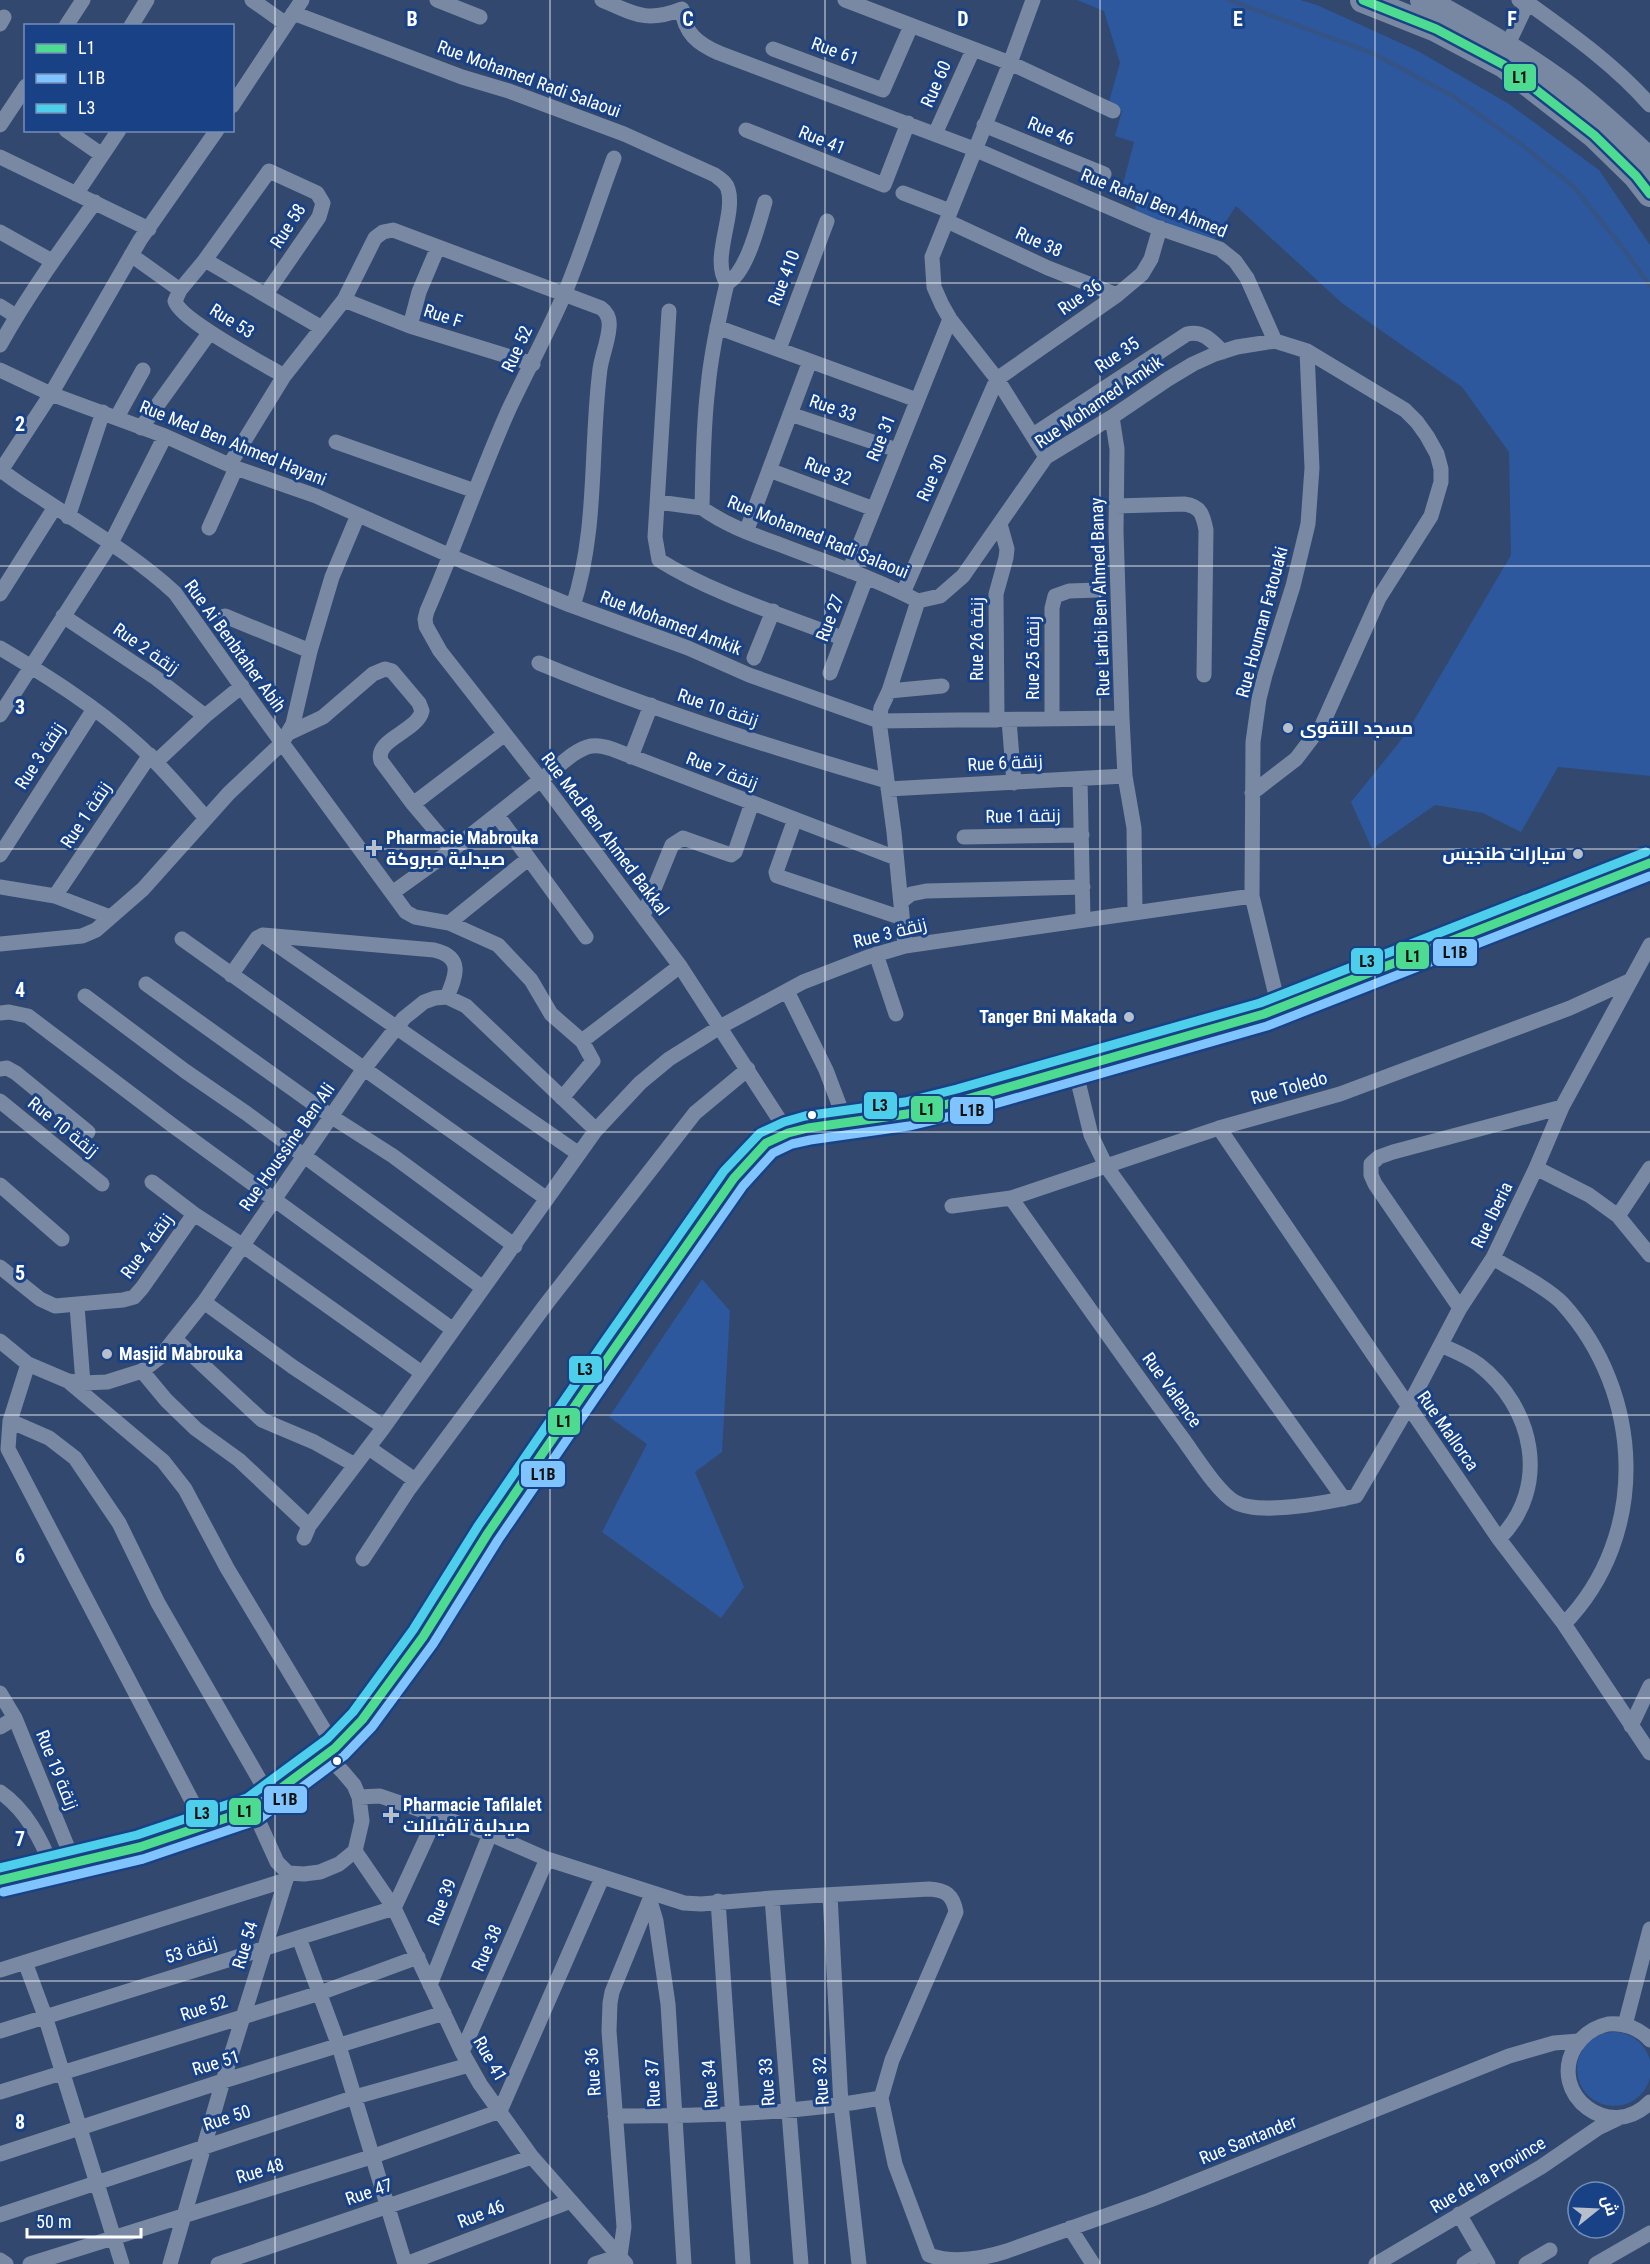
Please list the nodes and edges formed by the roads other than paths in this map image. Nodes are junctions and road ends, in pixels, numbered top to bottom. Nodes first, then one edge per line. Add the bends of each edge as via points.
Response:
1 (83, 0) edge
2 (147, 0) edge
3 (252, 0) edge
4 (437, 0) edge
5 (602, 0) edge
6 (845, 0) edge
7 (1033, 0) edge
8 (1363, 0) edge
9 (1423, 0) edge
10 (1525, 1) edge
11 (684, 4) edge
12 (294, 12) edge
13 (480, 18) dead end
14 (67, 24) edge
15 (132, 24) edge
16 (911, 26) junction
17 (1507, 46) junction
18 (773, 49) dead end
19 (973, 50) junction
20 (1010, 63) junction
21 (23, 96) edge
22 (234, 103) edge
23 (1650, 105) edge
24 (1113, 111) dead end
25 (908, 123) junction
26 (0, 125) edge
27 (984, 125) junction
28 (746, 130) dead end
29 (69, 132) edge
30 (118, 132) edge
31 (216, 132) edge
32 (935, 134) junction
33 (975, 149) junction
34 (102, 154) junction
35 (0, 157) edge
36 (614, 158) dead end
37 (1650, 161) edge
38 (1104, 174) dead end
39 (903, 193) dead end
40 (76, 194) junction
41 (1650, 194) edge
42 (95, 202) junction
43 (765, 202) dead end
44 (949, 216) junction
45 (827, 221) dead end
46 (1160, 228) junction
47 (149, 229) junction
48 (0, 232) edge
49 (438, 247) junction
50 (131, 255) junction
51 (206, 260) junction
52 (52, 261) junction
53 (728, 283) junction
54 (180, 290) junction
55 (564, 293) junction
56 (266, 294) junction
57 (1117, 295) junction
58 (344, 300) junction
59 (0, 306) edge
60 (669, 311) dead end
61 (16, 316) junction
62 (950, 319) junction
63 (410, 326) junction
64 (717, 327) junction
65 (322, 328) junction
66 (210, 332) junction
67 (1275, 341) junction
68 (0, 345) edge
69 (779, 349) junction
70 (1307, 351) junction
71 (1223, 352) junction
72 (810, 361) junction
73 (532, 364) junction
74 (0, 370) edge
75 (143, 370) dead end
76 (284, 376) junction
77 (997, 379) junction
78 (51, 394) junction
79 (917, 400) junction
80 (790, 414) junction
81 (110, 415) junction
82 (1112, 417) junction
83 (141, 428) junction
84 (1034, 435) junction
85 (165, 436) junction
86 (336, 442) dead end
87 (897, 450) junction
88 (1046, 457) junction
89 (233, 466) junction
90 (0, 470) edge
91 (769, 470) junction
92 (475, 491) junction
93 (658, 502) junction
94 (1116, 506) junction
95 (55, 507) junction
96 (702, 508) junction
97 (874, 509) junction
98 (358, 514) junction
99 (69, 517) junction
100 (1000, 524) junction
101 (209, 528) dead end
102 (746, 532) junction
103 (111, 543) junction
104 (451, 556) junction
105 (849, 571) junction
106 (866, 578) junction
107 (1099, 590) dead end
108 (903, 593) junction
109 (0, 594) edge
110 (918, 601) junction
111 (573, 606) junction
112 (773, 611) junction
113 (63, 616) junction
114 (225, 616) dead end
115 (842, 638) junction
116 (0, 648) edge
117 (310, 651) junction
118 (754, 658) dead end
119 (539, 663) dead end
120 (32, 667) junction
121 (830, 673) dead end
122 (1204, 675) dead end
123 (242, 686) junction
124 (942, 686) dead end
125 (889, 691) junction
126 (651, 705) junction
127 (94, 709) junction
128 (0, 716) edge
129 (205, 716) junction
130 (1122, 718) junction
131 (1052, 719) junction
132 (1003, 720) junction
133 (879, 721) junction
134 (505, 734) junction
135 (285, 738) junction
136 (631, 756) junction
137 (153, 759) junction
138 (1125, 776) junction
139 (1080, 779) junction
140 (541, 780) junction
141 (1014, 783) junction
142 (887, 785) junction
143 (1252, 793) junction
144 (752, 803) junction
145 (413, 804) junction
146 (496, 815) junction
147 (205, 817) junction
148 (795, 819) junction
149 (1082, 835) junction
150 (964, 837) dead end
151 (452, 850) junction
152 (0, 855) edge
153 (896, 858) junction
154 (528, 859) junction
155 (1650, 863) edge
156 (0, 887) edge
157 (1083, 887) junction
158 (392, 893) junction
159 (55, 896) junction
160 (1252, 896) junction
161 (901, 910) junction
162 (1135, 912) junction
163 (642, 916) junction
164 (110, 917) junction
165 (1083, 919) junction
166 (449, 924) junction
167 (263, 935) junction
168 (586, 937) dead end
169 (182, 939) dead end
170 (0, 944) edge
171 (1650, 945) edge
172 (905, 946) junction
173 (876, 954) junction
174 (680, 966) junction
175 (231, 975) junction
176 (1629, 981) junction
177 (146, 984) dead end
178 (787, 991) junction
179 (85, 996) dead end
180 (447, 997) junction
181 (1279, 1008) junction
182 (4, 1013) edge
183 (896, 1014) dead end
184 (720, 1027) junction
185 (396, 1028) junction
186 (582, 1041) junction
187 (0, 1068) edge
188 (1075, 1068) junction
189 (748, 1069) junction
190 (363, 1070) junction
191 (562, 1098) junction
192 (0, 1101) edge
193 (1562, 1107) junction
194 (332, 1117) junction
195 (846, 1123) junction
196 (1218, 1128) junction
197 (596, 1130) junction
198 (88, 1132) dead end
199 (788, 1133) junction
200 (579, 1154) junction
201 (303, 1156) junction
202 (1106, 1166) junction
203 (1536, 1168) junction
204 (1650, 1168) edge
205 (152, 1182) dead end
206 (102, 1184) dead end
207 (0, 1185) edge
208 (1011, 1198) junction
209 (547, 1199) junction
210 (273, 1200) junction
211 (951, 1206) dead end
212 (194, 1214) junction
213 (1618, 1216) junction
214 (62, 1239) dead end
215 (242, 1245) junction
216 (515, 1246) junction
217 (1650, 1255) edge
218 (1493, 1258) junction
219 (0, 1267) edge
220 (483, 1288) junction
221 (204, 1302) junction
222 (77, 1306) junction
223 (1460, 1308) junction
224 (452, 1329) junction
225 (175, 1339) junction
226 (0, 1341) edge
227 (1441, 1345) junction
228 (28, 1364) junction
229 (142, 1371) junction
230 (422, 1373) junction
231 (76, 1382) junction
232 (1408, 1407) junction
233 (10, 1421) junction
234 (384, 1427) junction
235 (369, 1448) junction
236 (355, 1465) junction
237 (416, 1480) junction
238 (1350, 1497) junction
239 (1499, 1539) junction
240 (363, 1559) dead end
241 (1564, 1624) junction
242 (1650, 1686) edge
243 (0, 1694) edge
244 (15, 1718) junction
245 (1631, 1726) junction
246 (0, 1727) edge
247 (331, 1752) junction
248 (1650, 1753) edge
249 (0, 1792) edge
250 (359, 1797) junction
251 (261, 1803) junction
252 (436, 1817) junction
253 (205, 1826) junction
254 (490, 1834) junction
255 (355, 1851) junction
256 (547, 1859) junction
257 (74, 1863) junction
258 (52, 1867) junction
259 (287, 1876) junction
260 (602, 1878) junction
261 (0, 1880) edge
262 (830, 1895) junction
263 (651, 1898) junction
264 (772, 1898) junction
265 (718, 1901) junction
266 (394, 1908) junction
267 (1650, 1929) edge
268 (299, 1938) junction
269 (264, 1947) junction
270 (418, 1957) junction
271 (25, 1962) junction
272 (0, 1970) edge
273 (430, 1985) junction
274 (320, 1993) junction
275 (444, 2013) junction
276 (245, 2015) junction
277 (45, 2016) junction
278 (1625, 2025) junction
279 (0, 2031) edge
280 (1650, 2040) edge
281 (1579, 2041) junction
282 (339, 2046) junction
283 (465, 2058) junction
284 (63, 2073) junction
285 (223, 2081) junction
286 (0, 2092) edge
287 (355, 2097) junction
288 (881, 2098) junction
289 (841, 2105) junction
290 (788, 2109) junction
291 (1648, 2109) edge
292 (500, 2111) junction
293 (732, 2112) junction
294 (615, 2116) junction
295 (674, 2116) junction
296 (1619, 2118) junction
297 (79, 2127) junction
298 (206, 2146) junction
299 (0, 2154) edge
300 (374, 2156) junction
301 (532, 2157) junction
302 (98, 2181) junction
303 (571, 2201) junction
304 (388, 2206) junction
305 (1459, 2214) junction
306 (0, 2215) edge
307 (185, 2215) junction
308 (1070, 2228) junction
309 (1650, 2233) edge
310 (114, 2238) junction
311 (1550, 2250) dead end
312 (1485, 2258) edge
313 (0, 2260) edge
314 (623, 2260) edge
315 (925, 2260) edge
316 (6, 2264) edge
317 (30, 2264) edge
318 (122, 2264) edge
319 (170, 2264) edge
320 (218, 2264) edge
321 (405, 2264) edge
322 (595, 2264) edge
323 (684, 2264) edge
324 (743, 2264) edge
325 (801, 2264) edge
326 (859, 2264) edge
327 (1093, 2264) edge
328 (1376, 2264) edge
329 (1464, 2264) edge
330 (1526, 2264) edge
331 (1596, 2264) edge

1 - 14 street
2 - 15 street
3 - 12 street, Rue Mohamed Radi Salaoui
4 - 13 street
5 - 11 street via 650,17 662,16
6 - 16 street
7 - 20 street
8 - 41 highway via 1436,29 1504,65 1594,135
9 - 17 highway
10 - 17 street
10 - 23 street via 1630,82
11 - 25 street, Rue Rahal Ben Ahmed via 683,18 690,34 704,47
12 - 22 street
12 - 53 street, Rue Mohamed Radi Salaoui via 624,134 715,174 725,182 729,195 722,265
16 - 18 street, Rue 61 via 884,90
16 - 19 street
17 - 37 highway via 1565,86
19 - 20 street
19 - 32 street, Rue 60
20 - 24 street
20 - 27 street
21 - 26 street
25 - 28 street, Rue 41 via 884,185
25 - 32 street, Rue Rahal Ben Ahmed
27 - 33 street
27 - 38 street, Rue 46
29 - 34 street
30 - 34 street
31 - 47 street
32 - 33 street, Rue Rahal Ben Ahmed
33 - 44 street
33 - 46 street, Rue Rahal Ben Ahmed
34 - 40 street
35 - 40 street
36 - 55 street, Rue 52
39 - 44 street
40 - 42 street
42 - 47 street
42 - 52 street
43 - 53 street via 741,268
44 - 57 street, Rue 38 via 1048,268
44 - 62 street via 932,257 934,287
45 - 69 street, Rue 410
46 - 57 street, Rue 36 via 1142,274
46 - 67 street, Rue Rahal Ben Ahmed via 1220,249 1235,261 1259,301
47 - 50 street
48 - 52 street
49 - 55 street
49 - 58 street via 393,230 383,232 375,238
49 - 63 street
50 - 54 street
50 - 78 street
51 - 54 street
51 - 56 street
51 - 56 street, Rue 58 via 269,171 320,195 321,213
52 - 61 street
53 - 64 street, Rue Mohamed Radi Salaoui
54 - 66 street, Rue 53 via 175,298 177,307
55 - 73 street, Rue 52
55 - 111 street via 604,310 609,318 600,368 584,559
56 - 65 street
57 - 77 street, Rue 36
58 - 63 street, Rue F
58 - 65 street
59 - 61 street
60 - 93 street
61 - 68 street
62 - 77 street
62 - 79 street, Rue 31
63 - 73 street, Rue F
64 - 69 street
64 - 96 street, Rue Mohamed Radi Salaoui via 708,387
65 - 76 street
66 - 76 street, Rue 53
66 - 83 street
67 - 70 street, Rue Mohamed Amkik
67 - 71 street, Rue Mohamed Amkik
69 - 72 street
70 - 143 street, Rue Houman Fatouaki via 1312,468 1308,524 1259,699
70 - 143 street, Rue Mohamed Amkik via 1405,410 1437,454 1441,482 1431,516 1379,598 1322,725 1296,759
71 - 82 street, Rue Mohamed Amkik via 1193,364
71 - 84 street, Rue 35 via 1204,334 1187,334
72 - 79 street
72 - 80 street
73 - 92 street, Rue 52
74 - 78 street, Rue Med Ben Ahmed Hayani
75 - 81 street
76 - 89 street
77 - 84 street
77 - 108 street, Rue 30
78 - 81 street, Rue Med Ben Ahmed Hayani
78 - 90 street
79 - 87 street, Rue 31
80 - 87 street, Rue 33
80 - 91 street
81 - 83 street, Rue Med Ben Ahmed Hayani
81 - 99 street
82 - 88 street, Rue Mohamed Amkik
82 - 94 street, Rue Larbi Ben Ahmed Banay via 1117,449
83 - 85 street, Rue Med Ben Ahmed Hayani
84 - 88 street
85 - 89 street, Rue Med Ben Ahmed Hayani
85 - 103 street
86 - 92 street
87 - 97 street, Rue 31
88 - 100 street, Rue Mohamed Amkik
89 - 98 street, Rue Med Ben Ahmed Hayani
89 - 101 street
90 - 95 street, Rue Ai Benbtaher Abih
91 - 97 street, Rue 32
91 - 102 street
92 - 104 street, Rue 52
93 - 96 street
93 - 112 street via 655,542 659,560
94 - 122 street via 1184,504 1200,510 1206,530
94 - 130 street, Rue Larbi Ben Ahmed Banay
95 - 99 street, Rue Ai Benbtaher Abih
95 - 109 street
96 - 102 street, Rue Mohamed Radi Salaoui
97 - 105 street, Rue 31
98 - 104 street, Rue Med Ben Ahmed Hayani
98 - 117 street via 332,577
99 - 103 street, Rue Ai Benbtaher Abih
100 - 110 street, Rue Mohamed Amkik via 952,587 940,596
100 - 132 street, Rue 26 زنقة via 1007,549 996,594
102 - 105 street, Rue Mohamed Radi Salaoui
103 - 113 street
103 - 123 street, Rue Ai Benbtaher Abih via 175,593
104 - 111 street, Rue Mohamed Amkik
104 - 134 street, Rue Med Ben Ahmed Bakkal via 427,611 426,626 440,651
105 - 106 street, Rue Mohamed Radi Salaoui
106 - 108 street, Rue Mohamed Radi Salaoui
106 - 115 street, Rue 27
107 - 131 street, Rue 25 زنقة via 1055,596
108 - 110 street, Rue Mohamed Radi Salaoui
110 - 125 street
111 - 133 street, Rue Mohamed Amkik
112 - 115 street
112 - 118 street
113 - 120 street
113 - 129 street, Rue 2 زنقة
114 - 117 street
115 - 121 street, Rue 27
116 - 120 street
117 - 135 street via 297,711
119 - 126 street, Rue 10 زنقة
120 - 127 street
120 - 128 street
123 - 129 street, Rue 1 زنقة
123 - 135 street, Rue Ai Benbtaher Abih
124 - 125 street
125 - 133 street
126 - 136 street
126 - 142 street, Rue 10 زنقة
127 - 137 street
127 - 152 street, Rue 3 زنقة
129 - 137 street, Rue 1 زنقة
130 - 131 street, Rue Mohamed Amkik
130 - 138 street, Rue Larbi Ben Ahmed Banay
131 - 132 street, Rue Mohamed Amkik
132 - 133 street, Rue Mohamed Amkik
132 - 141 street, Rue 26 زنقة
133 - 142 street
134 - 140 street, Rue Med Ben Ahmed Bakkal
134 - 145 street
135 - 145 street via 328,714 373,674 385,669 392,671 422,711 419,720 384,745 380,756
135 - 147 street
135 - 158 street, Rue Ai Benbtaher Abih
136 - 140 street, Rue 7 زنقة via 592,744 572,754
136 - 144 street, Rue 7 زنقة
137 - 147 street
137 - 159 street, Rue 1 زنقة
138 - 139 street, Rue 6 زنقة
138 - 162 street, Rue Larbi Ben Ahmed Banay via 1134,828
139 - 141 street, Rue 6 زنقة
139 - 149 street
140 - 146 street
140 - 163 street, Rue Med Ben Ahmed Bakkal
141 - 142 street, Rue 6 زنقة
142 - 153 street
143 - 160 street, Rue Houman Fatouaki
144 - 148 street, Rue 7 زنقة
144 - 163 street via 731,855 683,838 672,845
145 - 151 street
146 - 151 street
146 - 154 street
147 - 164 street via 143,889
148 - 153 street, Rue 7 زنقة
148 - 161 street via 777,876
149 - 150 street, Rue 1 زنقة
149 - 157 street
151 - 158 street
153 - 161 street
154 - 166 street
154 - 168 street
155 - 181 main road
156 - 159 street
157 - 161 street via 927,891 911,894
157 - 165 street
158 - 166 street, Rue Ai Benbtaher Abih via 411,916
159 - 164 street
160 - 162 street, Rue 3 زنقة
160 - 181 street, Rue Houman Fatouaki
161 - 172 street
162 - 165 street, Rue 3 زنقة
163 - 174 street, Rue Med Ben Ahmed Bakkal
164 - 170 street via 82,936
165 - 172 street, Rue 3 زنقة
166 - 186 street, Rue Ai Benbtaher Abih via 506,951 531,980 551,1014
167 - 175 street
167 - 180 street via 442,952 450,956 456,969
167 - 185 street
169 - 175 street
171 - 176 street, Rue Iberia
172 - 173 street, Rue 3 زنقة
173 - 178 street, Rue 3 زنقة
173 - 183 street
174 - 184 street, Rue Med Ben Ahmed Bakkal
174 - 186 street
175 - 190 street
176 - 193 street, Rue Iberia
176 - 196 street, Rue Toledo via 1570,1008 1340,1095
177 - 194 street
178 - 184 street, Rue 3 زنقة
178 - 195 street via 826,1070
179 - 201 street
180 - 185 street, Rue Houssine Ben Ali via 424,1002
180 - 191 street via 466,1006
181 - 188 main road
182 - 210 street via 28,1016
184 - 189 street, Rue Med Ben Ahmed Bakkal
184 - 197 street, Rue 3 زنقة via 669,1059
185 - 190 street, Rue Houssine Ben Ali
185 - 200 street
186 - 191 street via 593,1061
187 - 198 street via 16,1073
188 - 195 main road via 932,1108
188 - 202 street via 1091,1135
189 - 199 street, Rue Med Ben Ahmed Bakkal
189 - 237 street via 695,1113
190 - 194 street, Rue Houssine Ben Ali
190 - 209 street
191 - 197 street
192 - 206 street, Rue 10 زنقة
193 - 203 street, Rue Iberia
193 - 223 street via 1393,1152 1371,1164 1375,1184
194 - 201 street, Rue Houssine Ben Ali
194 - 216 street via 393,1156
195 - 199 main road
196 - 202 street, Rue Toledo
196 - 232 street, Rue Mallorca
197 - 200 street, Rue 3 زنقة
199 - 247 main road via 766,1143 734,1178 488,1533 423,1636 362,1720
200 - 209 street, Rue 3 زنقة
201 - 210 street, Rue Houssine Ben Ali
201 - 220 street
202 - 208 street, Rue Toledo
202 - 238 street
203 - 213 street via 1589,1195
203 - 218 street, Rue Iberia
204 - 213 street
205 - 212 street
207 - 214 street
208 - 211 street, Rue Toledo
208 - 238 street, Rue Valence via 1154,1400 1229,1498 1243,1505 1275,1507
209 - 216 street, Rue 3 زنقة
210 - 215 street, Rue Houssine Ben Ali
210 - 224 street
212 - 215 street
212 - 222 street, Rue 4 زنقة via 134,1297
213 - 217 street
215 - 221 street, Rue Houssine Ben Ali
215 - 230 street
216 - 220 street, Rue 3 زنقة
218 - 223 street, Rue Iberia
218 - 241 street via 1560,1301 1587,1335 1611,1380 1628,1445 1628,1492 1612,1552 1595,1586
219 - 222 street, Rue 4 زنقة via 39,1299 55,1306
220 - 224 street, Rue 3 زنقة
221 - 225 street, Rue Houssine Ben Ali
221 - 234 street
222 - 231 street
223 - 227 street, Rue Iberia
224 - 230 street, Rue 3 زنقة
225 - 229 street, Rue Houssine Ben Ali
225 - 236 street via 262,1420
226 - 228 street, Rue Houssine Ben Ali
227 - 232 street, Rue Iberia
227 - 239 street via 1477,1363 1492,1376 1524,1427 1531,1453 1531,1478 1523,1506
228 - 231 street, Rue Houssine Ben Ali
228 - 233 street
229 - 231 street, Rue Houssine Ben Ali via 107,1382
229 - 236 street, Rue 3 زنقة via 196,1429 239,1460 306,1532
230 - 234 street, Rue 3 زنقة
231 - 247 street via 175,1475
232 - 238 street, Rue Iberia
232 - 239 street, Rue Mallorca
233 - 251 street via 49,1438 75,1458 119,1523
233 - 253 street via 8,1449
234 - 235 street, Rue 3 زنقة
235 - 236 street, Rue 3 زنقة
235 - 237 street
237 - 240 street
239 - 241 street, Rue Mallorca
241 - 245 street, Rue Mallorca
242 - 245 street
243 - 244 street, Rue 19 زنقة
244 - 246 street
244 - 257 street, Rue 19 زنقة
245 - 248 street, Rue Mallorca
247 - 250 street
247 - 251 main road
249 - 258 street via 40,1836
250 - 252 street via 380,1796
250 - 255 street via 362,1821
251 - 253 main road
251 - 259 street via 278,1862
252 - 254 street
252 - 266 street
253 - 257 main road
254 - 256 street
254 - 273 street, Rue 39
255 - 259 street via 320,1872
255 - 266 street, Rue 41
256 - 260 street
256 - 283 street, Rue 38
257 - 258 main road
258 - 261 main road
259 - 269 street, Rue 54
259 - 271 street, Rue 54
260 - 263 street
260 - 292 street
262 - 264 street
262 - 288 street via 943,1890 954,1902 956,1912 892,2060
262 - 289 street, Rue 32
263 - 265 street via 700,1904
263 - 294 street, Rue 36 via 610,2003
263 - 295 street, Rue 37 via 667,1994
264 - 265 street
264 - 290 street, Rue 33
265 - 293 street, Rue 34
266 - 268 street, زنقة 53
266 - 270 street, Rue 41
267 - 278 street
268 - 269 street, زنقة 53
268 - 274 street
269 - 276 street, Rue 54
269 - 277 street, زنقة 53
270 - 273 street, Rue 41
270 - 274 street, Rue 52
271 - 272 street, Rue 54
271 - 277 street
273 - 275 street, Rue 41
274 - 276 street, Rue 52
274 - 282 street
275 - 282 street, Rue 51
275 - 283 street, Rue 41
276 - 284 street, Rue 52
276 - 285 street, Rue 54
277 - 279 street, زنقة 53
277 - 284 street
278 - 280 street
278 - 281 street via 1599,2026
281 - 296 street via 1568,2066 1574,2093 1592,2112
281 - 308 street, Rue Santander via 1554,2043 1509,2056 1150,2200
282 - 285 street, Rue 51
282 - 287 street
283 - 287 street, Rue 50
283 - 292 street, Rue 41
284 - 286 street, Rue 52
284 - 297 street
285 - 297 street, Rue 51
285 - 298 street, Rue 54
287 - 298 street, Rue 50
287 - 300 street
288 - 289 street
288 - 315 street via 895,2164
289 - 290 street
289 - 326 street, Rue 32
290 - 293 street
290 - 325 street, Rue 33
291 - 296 street, Rue de la Province
292 - 300 street, Rue 48
292 - 301 street, Rue 41
293 - 295 street
293 - 324 street, Rue 34
294 - 295 street
294 - 314 street, Rue 36
295 - 323 street, Rue 37
296 - 305 street, Rue de la Province
297 - 299 street, Rue 51
297 - 302 street
298 - 302 street, Rue 50
298 - 307 street, Rue 54
300 - 304 street
300 - 307 street, Rue 48
301 - 303 street, Rue 41
301 - 304 street, Rue 47
302 - 306 street, Rue 50
302 - 310 street
303 - 314 street, Rue 41
303 - 321 street, Rue 46
304 - 320 street, Rue 47
304 - 321 street
305 - 312 street
305 - 328 street, Rue de la Province
307 - 310 street, Rue 48
307 - 319 street, Rue 54
308 - 315 street, Rue Santander via 988,2257
308 - 327 street
309 - 331 street
310 - 317 street, Rue 48
310 - 318 street
311 - 330 street
312 - 329 street
313 - 316 street
314 - 322 street

